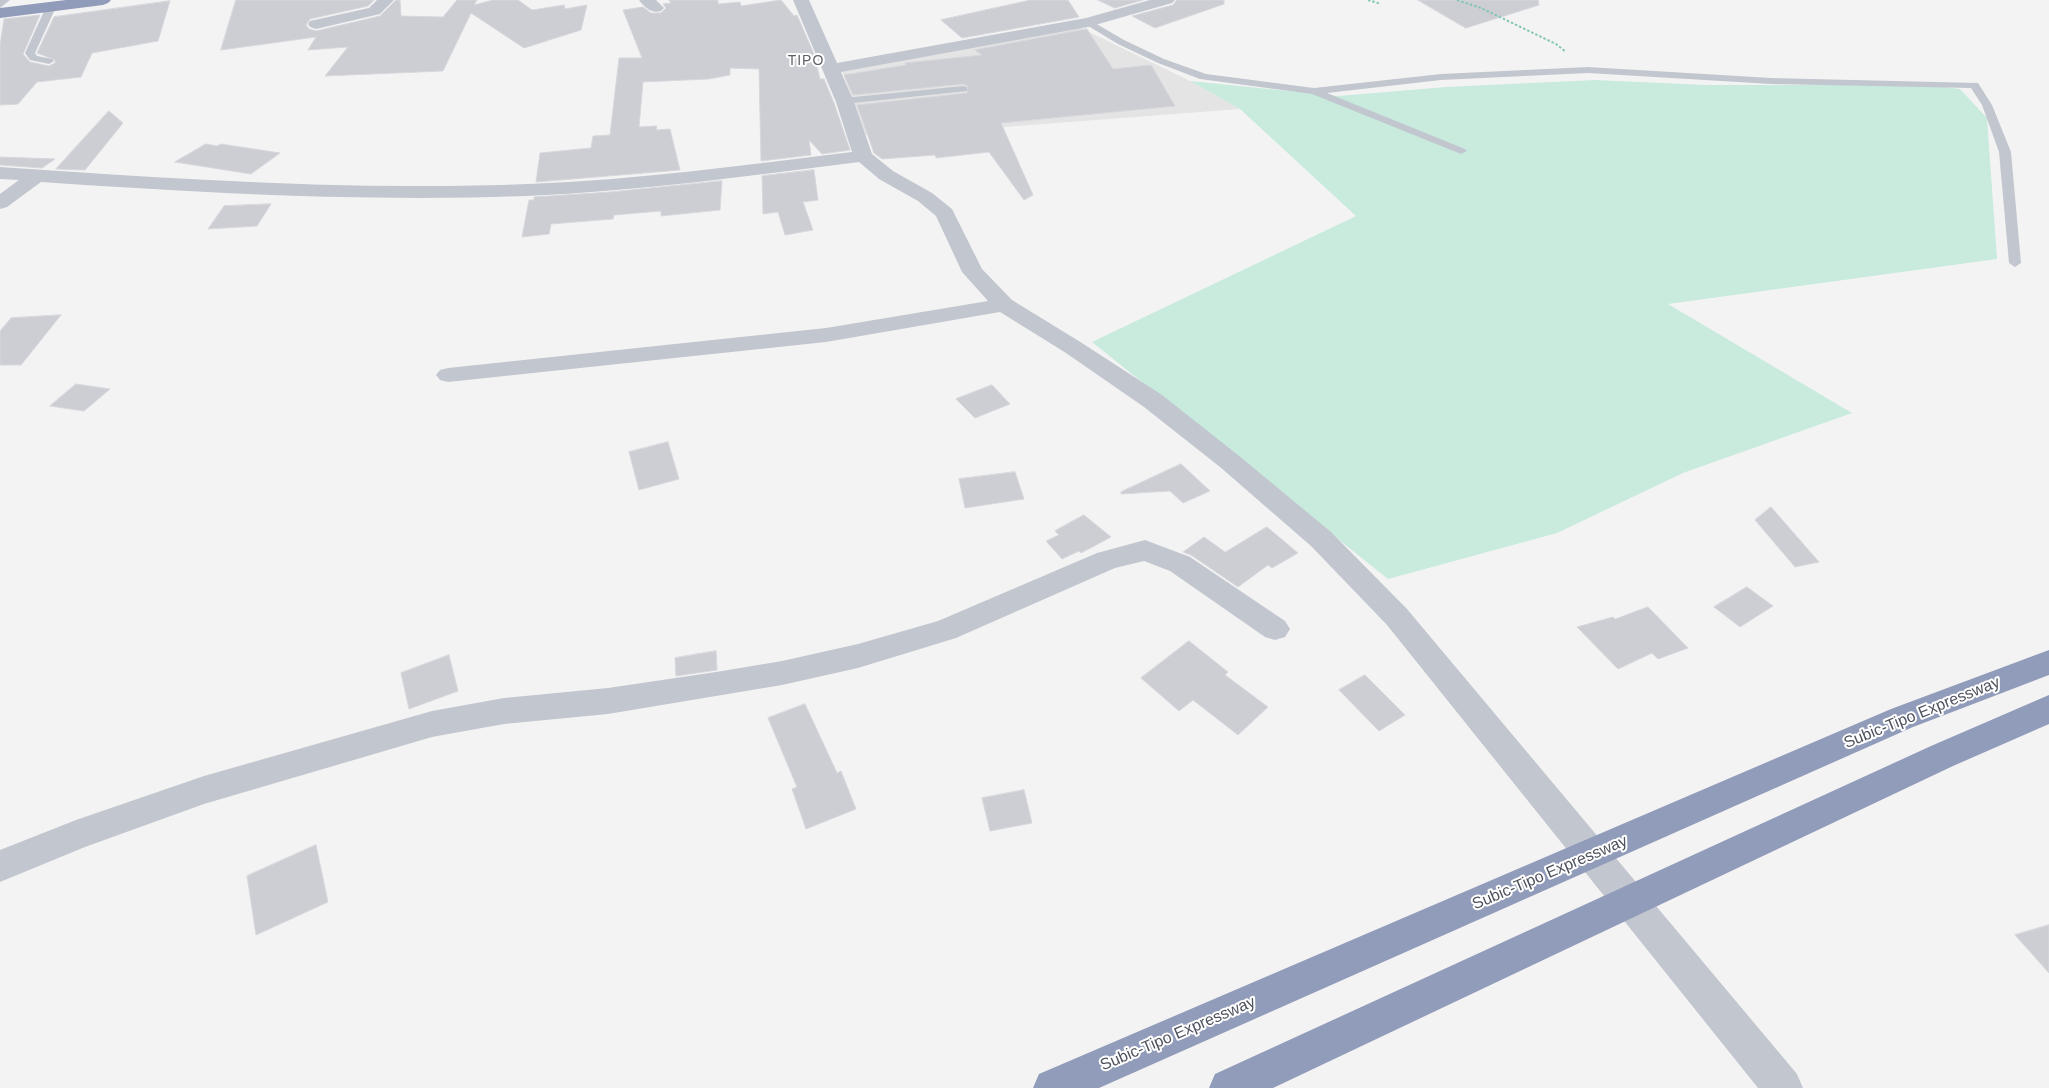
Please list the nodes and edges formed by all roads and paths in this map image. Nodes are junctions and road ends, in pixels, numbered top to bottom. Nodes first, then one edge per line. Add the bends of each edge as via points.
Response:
1 (6, 0) edge
2 (103, 0) edge
3 (386, 0) edge
4 (801, 0) edge
5 (1167, 0) edge
6 (1368, 0) edge
7 (1458, 0) edge
8 (1381, 4) dead end
9 (0, 5) edge
10 (51, 7) junction
11 (0, 13) edge
12 (1088, 22) junction
13 (316, 24) dead end
14 (49, 61) dead end
15 (832, 69) junction
16 (1588, 70) junction
17 (963, 89) dead end
18 (1314, 91) junction
19 (844, 101) junction
20 (1461, 152) dead end
21 (863, 156) junction
22 (0, 173) edge
23 (38, 176) junction
24 (0, 203) edge
25 (2015, 263) dead end
26 (1004, 305) junction
27 (448, 375) dead end
28 (1275, 629) dead end
29 (2049, 662) edge
30 (2045, 712) edge
31 (0, 866) edge
32 (1053, 1088) edge
33 (1228, 1088) edge
34 (1783, 1088) edge

1 - 9 lane
2 - 10 highway
3 - 13 street via 374,10
4 - 15 street
5 - 12 street
6 - 8 path
7 - 16 path via 1556,44
10 - 11 highway
10 - 14 lane via 30,53 33,58
12 - 15 street
12 - 18 lane via 1161,61 1204,77
15 - 19 street
16 - 18 lane via 1440,77
16 - 25 lane via 1771,81 1974,85 1987,105 2006,152
17 - 19 lane
18 - 20 lane
19 - 21 street
21 - 23 street via 598,186 448,192 283,190
21 - 26 street via 945,213 973,272
22 - 23 street
23 - 24 street
26 - 27 street via 826,335
26 - 34 street via 1153,401 1314,533 1397,617
28 - 31 street via 1180,564 1146,550 1107,560 946,630 858,656 782,674 608,701 504,711 432,724 204,790 76,835
29 - 32 highway, Subic-Tipo Expressway via 1902,718
30 - 33 highway via 1942,756

